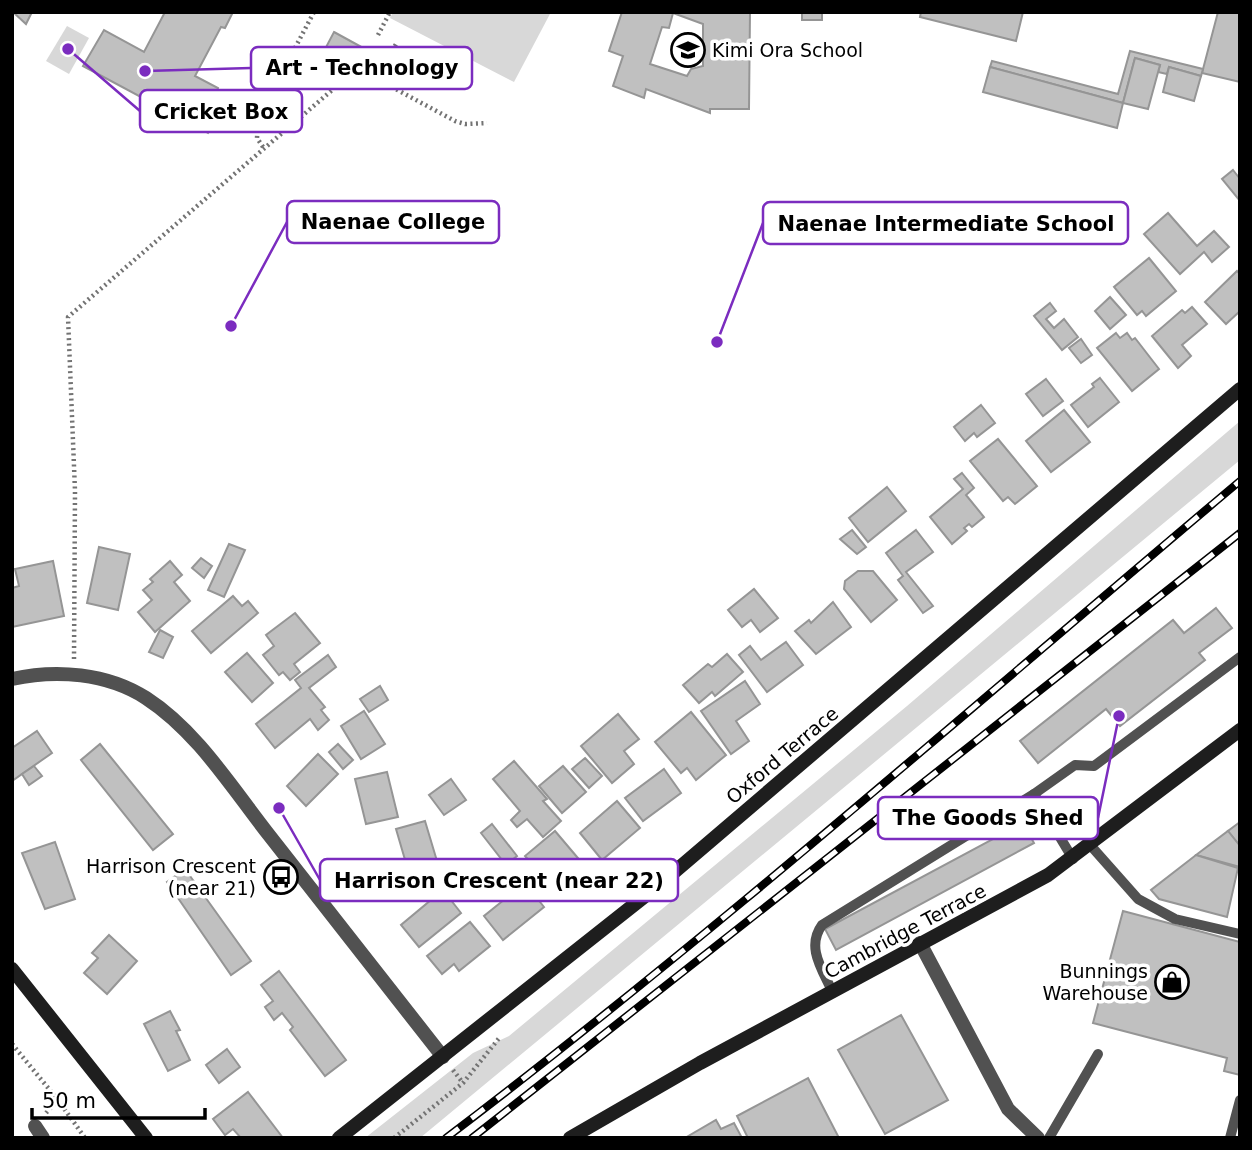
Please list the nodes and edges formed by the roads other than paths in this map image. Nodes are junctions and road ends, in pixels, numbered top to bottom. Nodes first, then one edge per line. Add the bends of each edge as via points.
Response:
1 (1240, 389) edge
2 (1240, 657) edge
3 (12, 679) edge
4 (1240, 730) edge
5 (1034, 794) junction
6 (1091, 846) junction
7 (1073, 859) junction
8 (1240, 934) edge
9 (920, 943) junction
10 (12, 969) edge
11 (832, 991) junction
12 (1098, 1054) dead end
13 (443, 1057) junction
14 (1240, 1100) edge
15 (146, 1138) edge
16 (340, 1138) edge
17 (570, 1138) edge
18 (1038, 1138) edge
19 (1049, 1138) edge
20 (1230, 1138) edge

1 - 13 street, Oxford Terrace via 659,885
2 - 5 lane via 1094,766 1075,765
3 - 13 street via 74,674 128,688 171,716 233,788
4 - 6 street, Cambridge Terrace
5 - 7 lane
5 - 11 lane via 822,925 813,940 814,949
6 - 7 street, Cambridge Terrace
6 - 8 lane via 1138,899 1175,919
7 - 9 street, Cambridge Terrace
9 - 11 street, Cambridge Terrace
9 - 18 street via 1007,1109
10 - 15 street
11 - 17 street, Cambridge Terrace
12 - 19 lane
13 - 16 street, Oxford Terrace
14 - 20 lane

